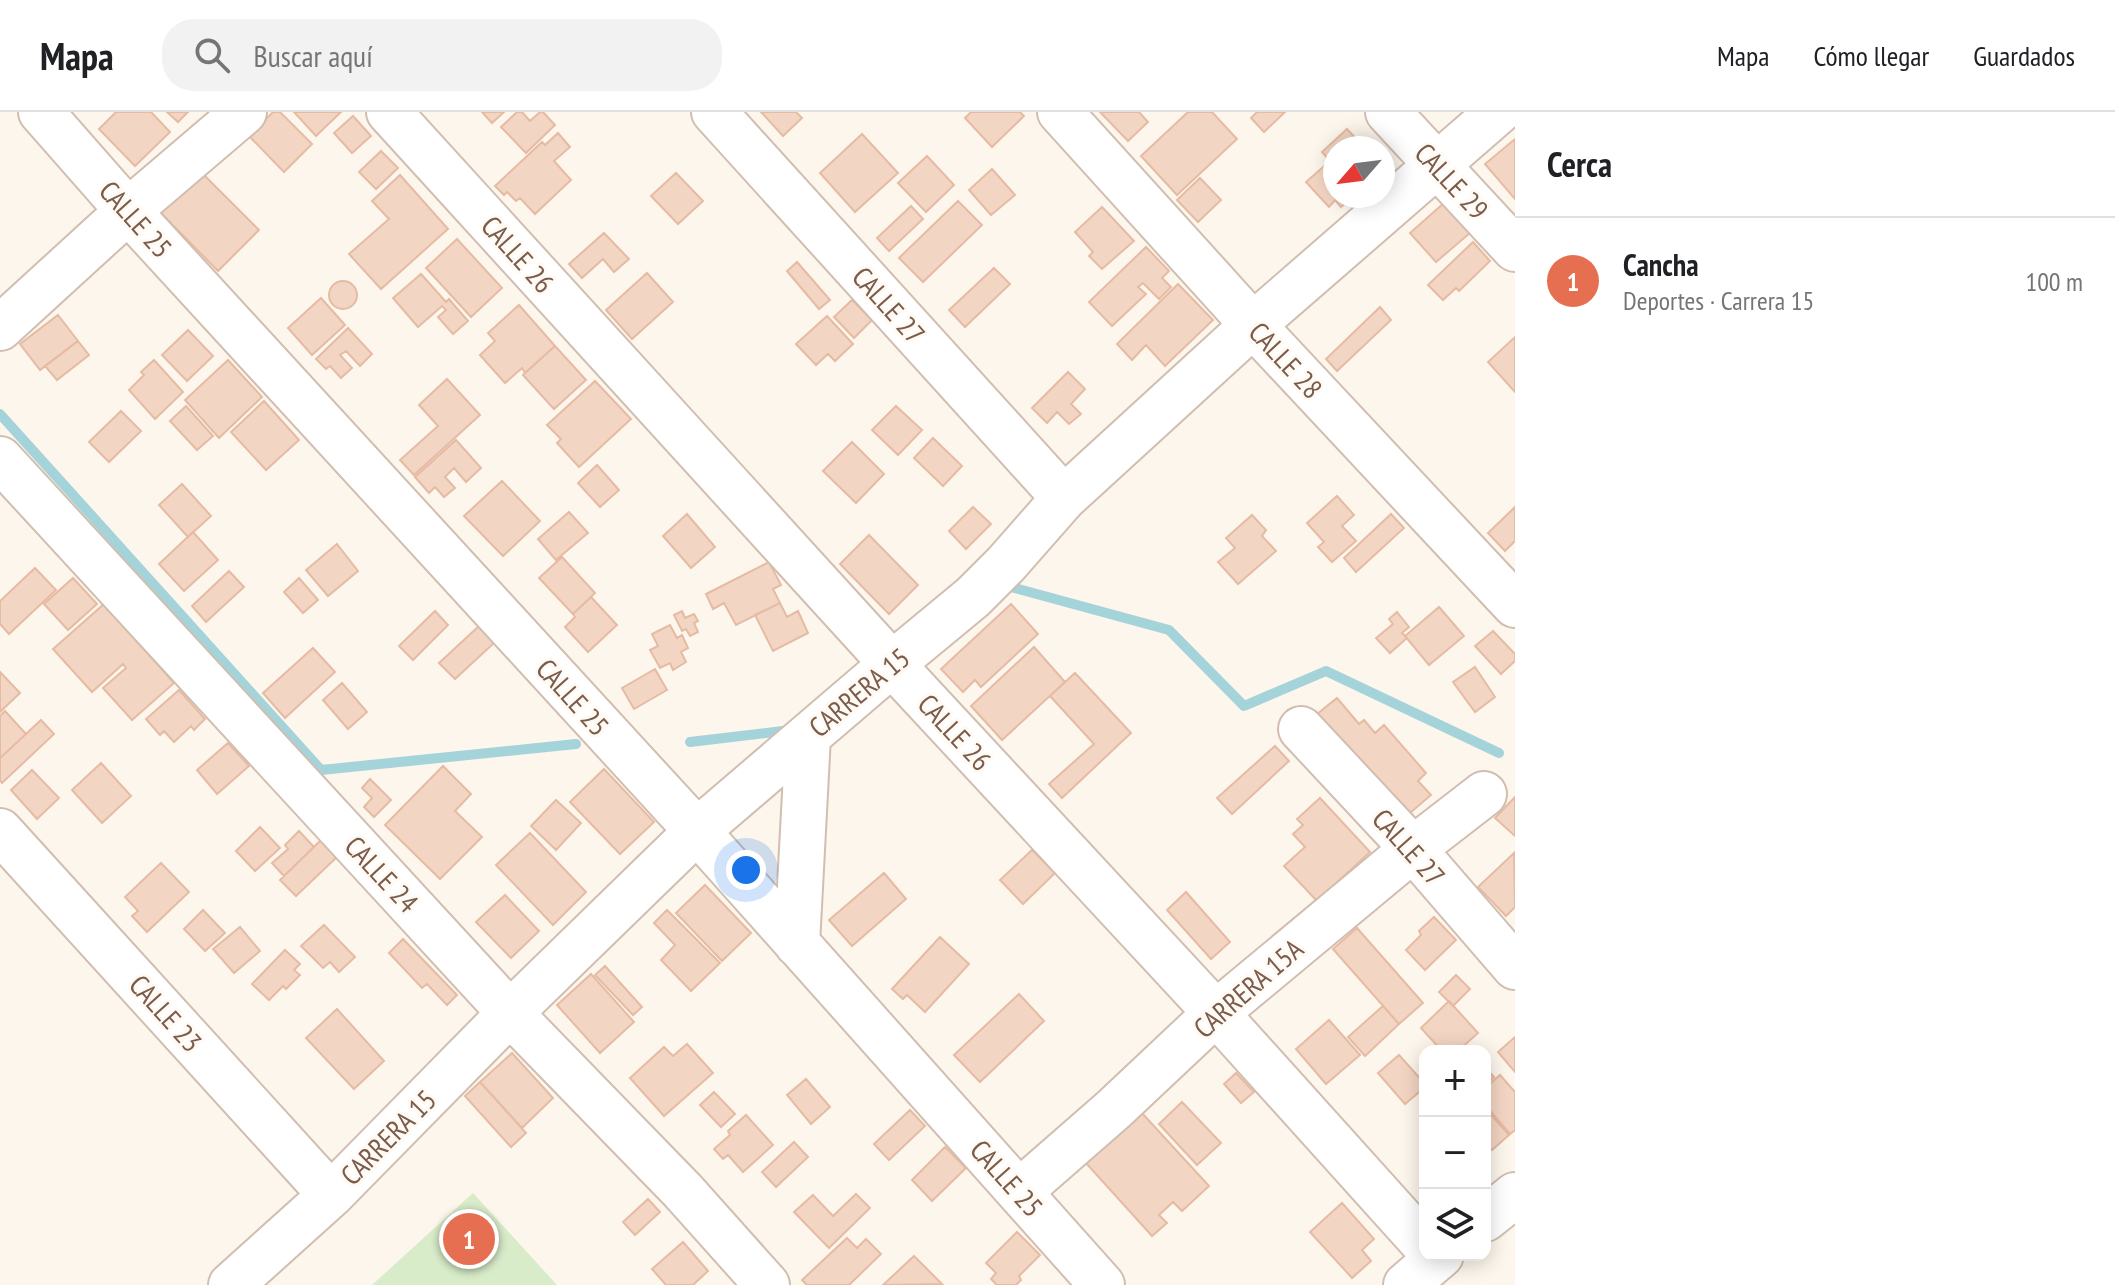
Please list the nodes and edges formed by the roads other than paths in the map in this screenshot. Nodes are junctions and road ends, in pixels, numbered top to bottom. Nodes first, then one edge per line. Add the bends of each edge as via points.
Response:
1 (41, 112) edge
2 (244, 112) edge
3 (389, 112) edge
4 (714, 112) edge
5 (1060, 112) edge
6 (1388, 112) edge
7 (1498, 112) edge
8 (1437, 166) junction
9 (128, 211) junction
10 (1515, 249) edge
11 (1253, 325) junction
12 (0, 328) edge
13 (0, 459) edge
14 (1064, 498) junction
15 (1515, 605) edge
16 (892, 664) junction
17 (1301, 729) dead end
18 (808, 736) junction
19 (1484, 794) dead end
20 (0, 831) edge
21 (697, 831) junction
22 (1413, 849) junction
23 (797, 944) junction
24 (1515, 967) edge
25 (510, 1013) junction
26 (1216, 1013) junction
27 (1019, 1192) junction
28 (331, 1195) junction
29 (1515, 1195) edge
30 (1491, 1214) edge
31 (1434, 1264) edge
32 (231, 1285) edge
33 (767, 1285) edge
34 (1102, 1285) edge

1 - 9 street, CALLE 25
2 - 9 street
3 - 16 street, CALLE 26
4 - 14 street, CALLE 27
5 - 11 street, CALLE 28
6 - 8 street, CALLE 29
7 - 8 street, CARRERA 15
8 - 10 street, CALLE 29
8 - 11 street, CARRERA 15
9 - 12 street
9 - 21 street, CALLE 25
11 - 14 street, CARRERA 15
11 - 15 street, CALLE 28
13 - 25 street, CALLE 24
14 - 16 street, CARRERA 15 via 973,597
16 - 18 street, CARRERA 15
16 - 26 street, CALLE 26
17 - 22 street, CALLE 27
18 - 21 street, CARRERA 15
18 - 23 street
19 - 22 street, CARRERA 15A
20 - 28 street, CALLE 23
21 - 23 street, CALLE 25
21 - 25 street, CARRERA 15
22 - 24 street, CALLE 27
22 - 26 street, CARRERA 15A
23 - 27 street, CALLE 25
25 - 28 street, CARRERA 15
25 - 33 street, CALLE 24
26 - 27 street, CARRERA 15A
26 - 31 street, CALLE 26
27 - 34 street, CALLE 25
28 - 32 street, CARRERA 15
29 - 30 street

